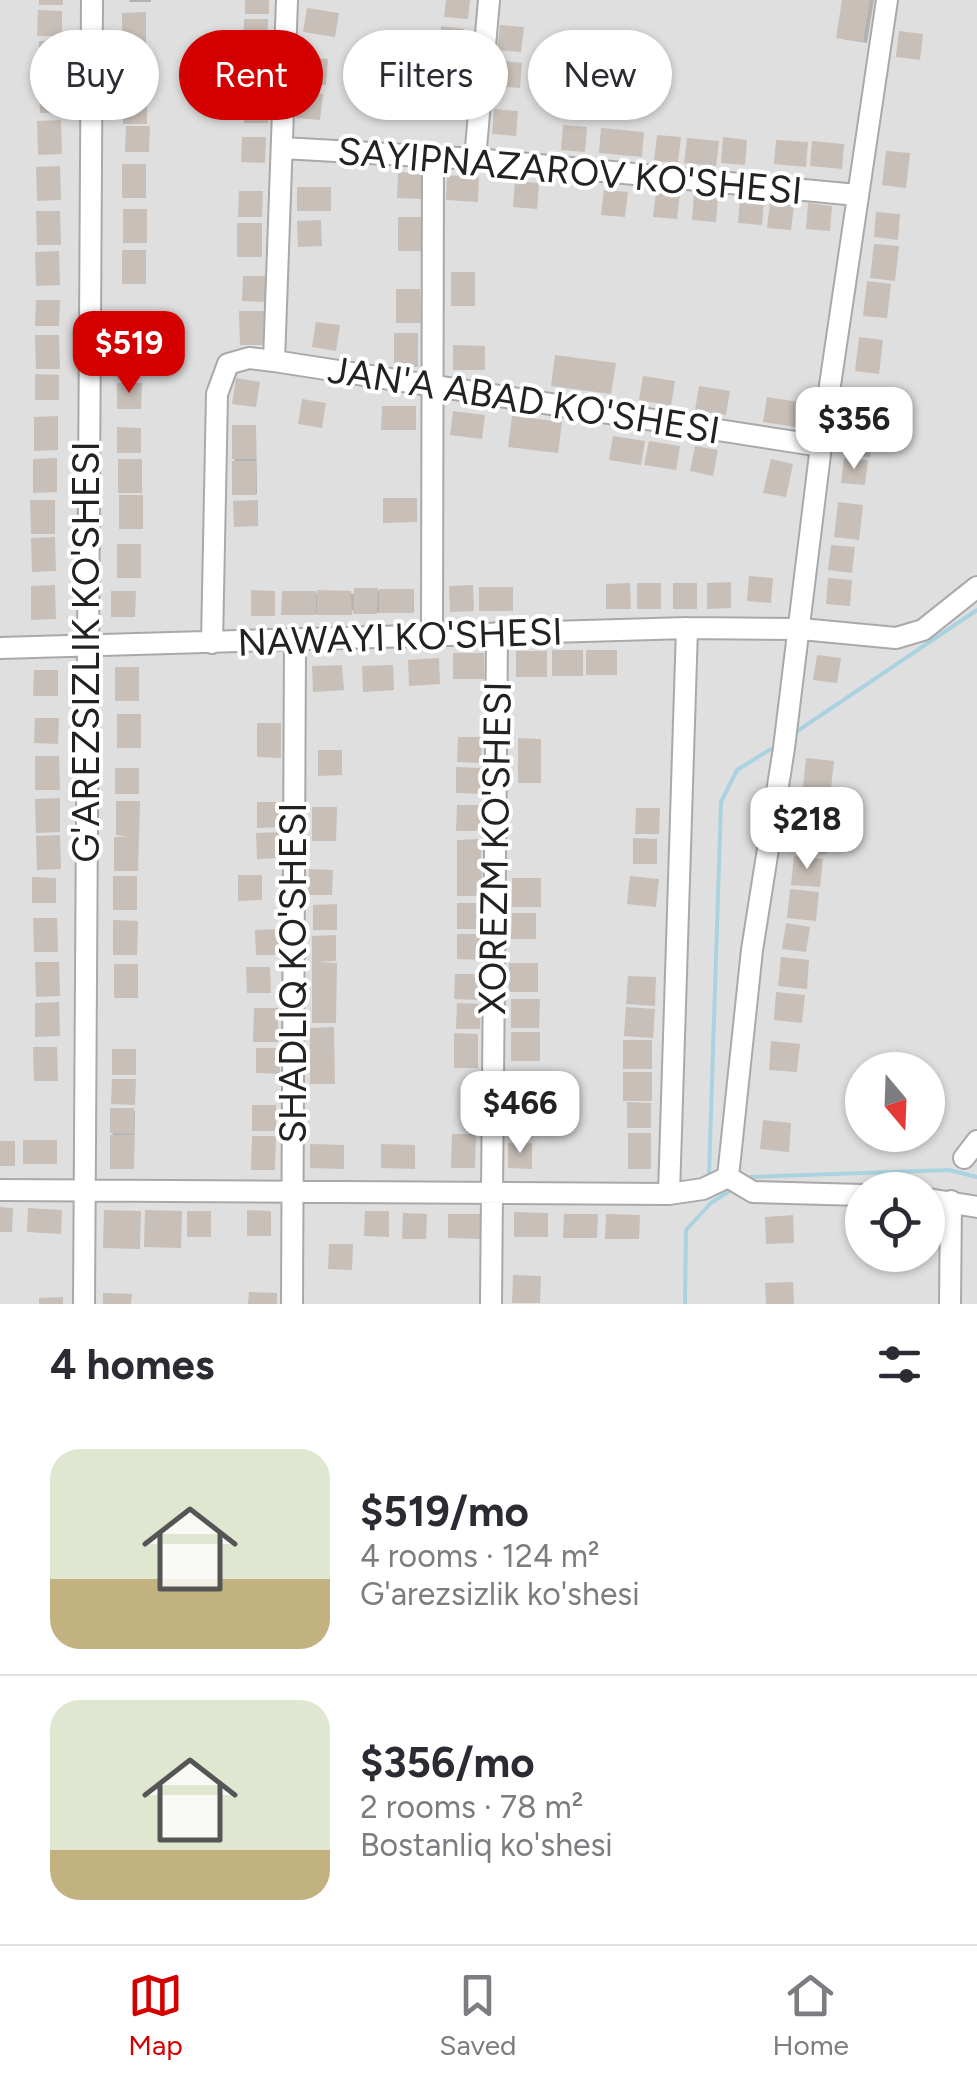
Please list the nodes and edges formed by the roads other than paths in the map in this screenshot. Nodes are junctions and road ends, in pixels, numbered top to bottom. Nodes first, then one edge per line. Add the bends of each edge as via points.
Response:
1 (92, 0) edge
2 (287, 0) edge
3 (489, 0) edge
4 (887, 0) edge
5 (283, 148) junction
6 (433, 158) junction
7 (475, 159) junction
8 (857, 195) junction
9 (274, 360) junction
10 (434, 386) junction
11 (821, 446) junction
12 (977, 587) edge
13 (686, 628) junction
14 (801, 629) junction
15 (497, 632) junction
16 (432, 634) junction
17 (296, 642) junction
18 (212, 643) junction
19 (86, 647) junction
20 (0, 648) edge
21 (729, 1171) junction
22 (0, 1190) edge
23 (84, 1191) junction
24 (292, 1191) junction
25 (491, 1194) junction
26 (669, 1194) junction
27 (845, 1195) edge
28 (945, 1200) edge
29 (951, 1201) junction
30 (977, 1208) edge
31 (84, 1304) edge
32 (292, 1304) edge
33 (491, 1304) edge
34 (950, 1304) edge

1 - 19 street, G'AREZSIZLIK KO'SHESI
2 - 5 street
3 - 7 street
4 - 8 street
5 - 6 street, SAYIPNAZAROV KO'SHESI
5 - 9 street
6 - 7 street, SAYIPNAZAROV KO'SHESI
6 - 10 street
7 - 8 street, SAYIPNAZAROV KO'SHESI
8 - 11 street
9 - 10 street, JAN'A ABAD KO'SHESI
9 - 18 street, JAN'A ABAD KO'SHESI via 228,364 217,394
10 - 11 street, JAN'A ABAD KO'SHESI
10 - 16 street
11 - 14 street
12 - 14 street, NAWAYI KO'SHESI via 923,630 896,638
13 - 14 street, NAWAYI KO'SHESI
13 - 15 street, NAWAYI KO'SHESI
13 - 26 street
14 - 21 street via 752,950
15 - 16 street, NAWAYI KO'SHESI
15 - 25 street, XOREZM KO'SHESI
16 - 17 street, NAWAYI KO'SHESI
17 - 18 street, NAWAYI KO'SHESI
17 - 24 street, SHADLIQ KO'SHESI
18 - 19 street, NAWAYI KO'SHESI
19 - 20 street, NAWAYI KO'SHESI
19 - 23 street, G'AREZSIZLIK KO'SHESI
21 - 26 street via 704,1189
21 - 27 street via 753,1192
22 - 23 street
23 - 24 street
23 - 31 street, G'AREZSIZLIK KO'SHESI
24 - 25 street
24 - 32 street, SHADLIQ KO'SHESI
25 - 26 street
25 - 33 street, XOREZM KO'SHESI
28 - 29 street
29 - 30 street
29 - 34 street

